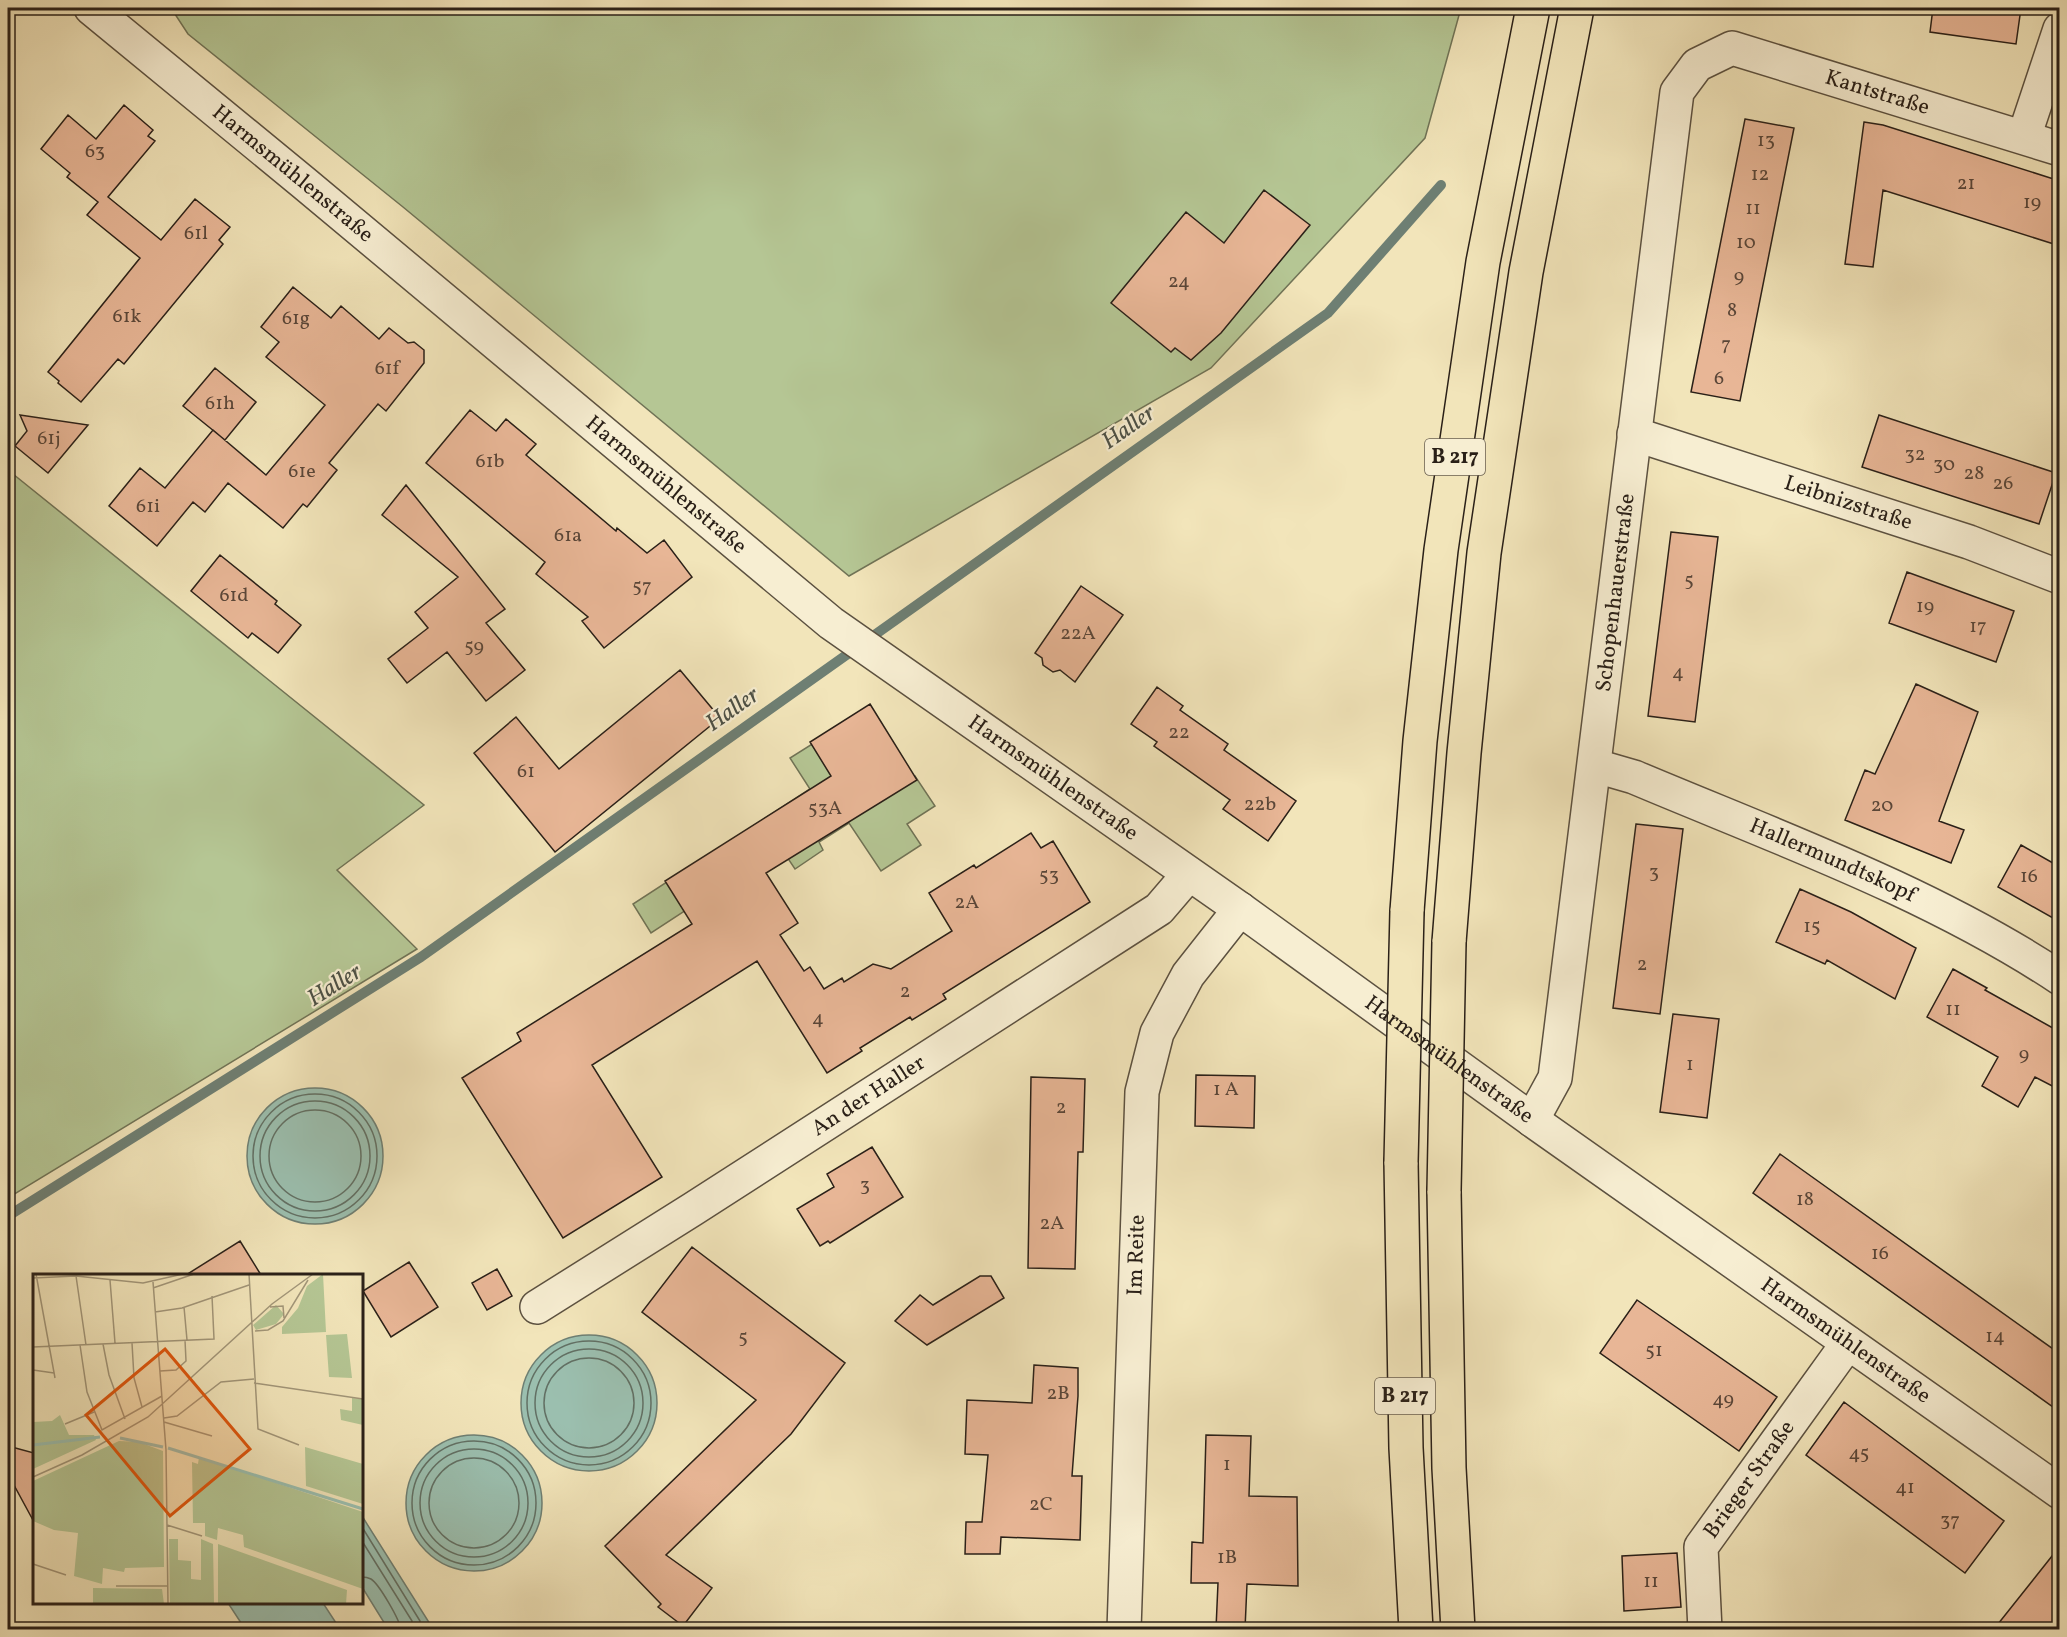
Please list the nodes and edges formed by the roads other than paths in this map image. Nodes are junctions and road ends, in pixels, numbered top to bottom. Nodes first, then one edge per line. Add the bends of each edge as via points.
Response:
1 (91, 8) edge
2 (1533, 8) edge
3 (1577, 8) edge
4 (2060, 29) edge
5 (1697, 65) joint
6 (2024, 137) junction
7 (2060, 149) edge
8 (1634, 434) junction
9 (2060, 577) edge
10 (1596, 766) junction
11 (1190, 874) junction
12 (1240, 909) junction
13 (2060, 978) edge
14 (1532, 1120) junction
15 (537, 1307) dead end
16 (1848, 1343) junction
17 (2060, 1492) edge
18 (1124, 1629) edge
19 (1416, 1629) edge
20 (1458, 1629) edge
21 (1705, 1629) edge

1 - 11 street, Harmsmühlenstraße via 831,623
2 - 19 highway, B 217, bridge via 1484,262 1441,550 1420,741 1407,912 1401,1162 1406,1448
3 - 20 highway, B 217, bridge via 1526,272 1484,553 1449,942 1444,1191 1449,1468
4 - 6 street
5 - 6 street, Kantstraße via 1732,48
5 - 8 street, Schopenhauerstraße via 1677,92
6 - 7 street, Kantstraße
8 - 9 street, Leibnizstraße via 1969,542
8 - 10 street, Schopenhauerstraße
10 - 13 street, Hallermundtskopf via 1634,777 1903,891
10 - 14 street, Schopenhauerstraße via 1555,1078
11 - 12 street, Harmsmühlenstraße
11 - 15 street, An der Haller via 1159,909
12 - 14 street, Harmsmühlenstraße
12 - 18 street, Im Reite via 1188,975 1157,1033 1142,1092
14 - 16 street, Harmsmühlenstraße
16 - 17 street, Harmsmühlenstraße
16 - 21 street, Brieger Straße via 1701,1547

